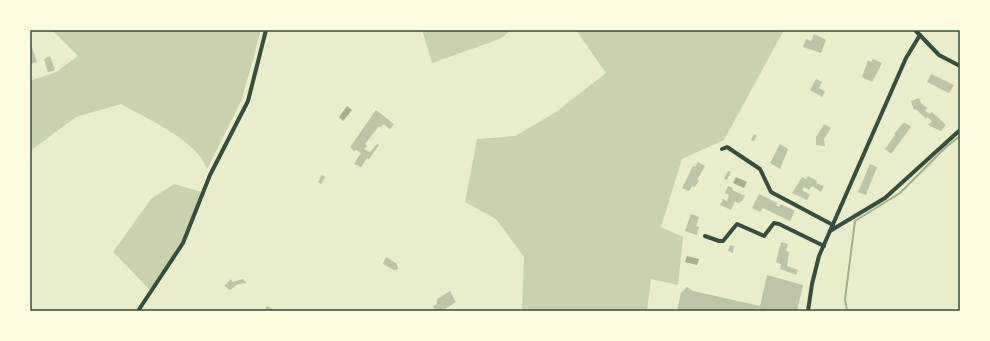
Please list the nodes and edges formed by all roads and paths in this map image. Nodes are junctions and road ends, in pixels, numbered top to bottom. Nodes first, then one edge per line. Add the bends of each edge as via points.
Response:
1 (266, 30) edge
2 (915, 30) edge
3 (920, 35) junction
4 (960, 66) edge
5 (960, 130) edge
6 (722, 150) dead end
7 (833, 225) junction
8 (830, 231) junction
9 (705, 236) dead end
10 (824, 246) junction
11 (138, 311) edge
12 (808, 311) edge

1 - 11 street via 248,101 210,175 183,243
2 - 3 street
3 - 4 street via 939,56
3 - 7 street via 906,58
5 - 8 street via 885,198
6 - 7 street via 726,147 760,169 771,192
7 - 8 street
8 - 10 street
9 - 10 street via 723,241 737,224 764,236 774,223
10 - 12 street via 812,284

